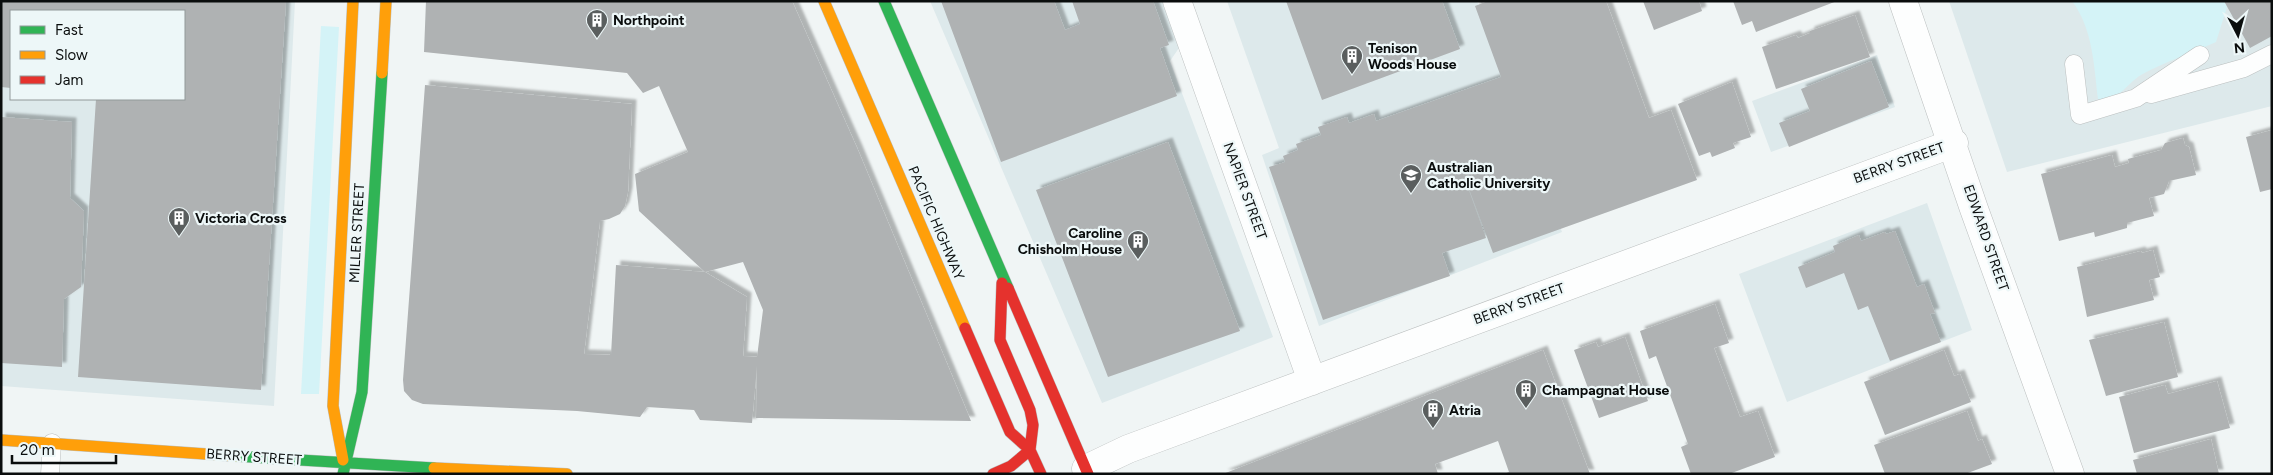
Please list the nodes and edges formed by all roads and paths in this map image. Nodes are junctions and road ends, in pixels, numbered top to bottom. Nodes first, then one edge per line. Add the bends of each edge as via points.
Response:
1 (353, 1) edge
2 (386, 1) edge
3 (824, 1) edge
4 (884, 1) edge
5 (1177, 1) edge
6 (1903, 1) edge
7 (2272, 54) edge
8 (2200, 55) dead end
9 (2074, 64) dead end
10 (2136, 98) junction
11 (1954, 143) junction
12 (1002, 274) junction
13 (1312, 381) junction
14 (1, 440) edge
15 (52, 443) junction
16 (1030, 450) junction
17 (344, 469) edge
18 (1087, 471) edge
19 (50, 474) edge
20 (567, 474) edge
21 (993, 474) edge
22 (1041, 474) edge
23 (2070, 474) edge

1 - 17 main road, MILLER STREET via 333,406
2 - 17 main road, MILLER STREET via 361,409
3 - 16 main road, PACIFIC HIGHWAY via 1010,432
4 - 12 main road
5 - 13 street, NAPIER STREET
6 - 11 street, EDWARD STREET
7 - 10 lane via 2244,68
8 - 10 lane
9 - 10 lane via 2080,115
11 - 13 street, BERRY STREET
11 - 23 street, EDWARD STREET via 1974,209
12 - 16 main road via 1000,340 1030,410 1033,425
12 - 18 main road
13 - 18 street, BERRY STREET via 1128,449
14 - 15 main road, BERRY STREET
15 - 17 main road, BERRY STREET
15 - 19 lane
16 - 21 main road via 1011,466
16 - 22 main road, PACIFIC HIGHWAY
17 - 20 main road, BERRY STREET

